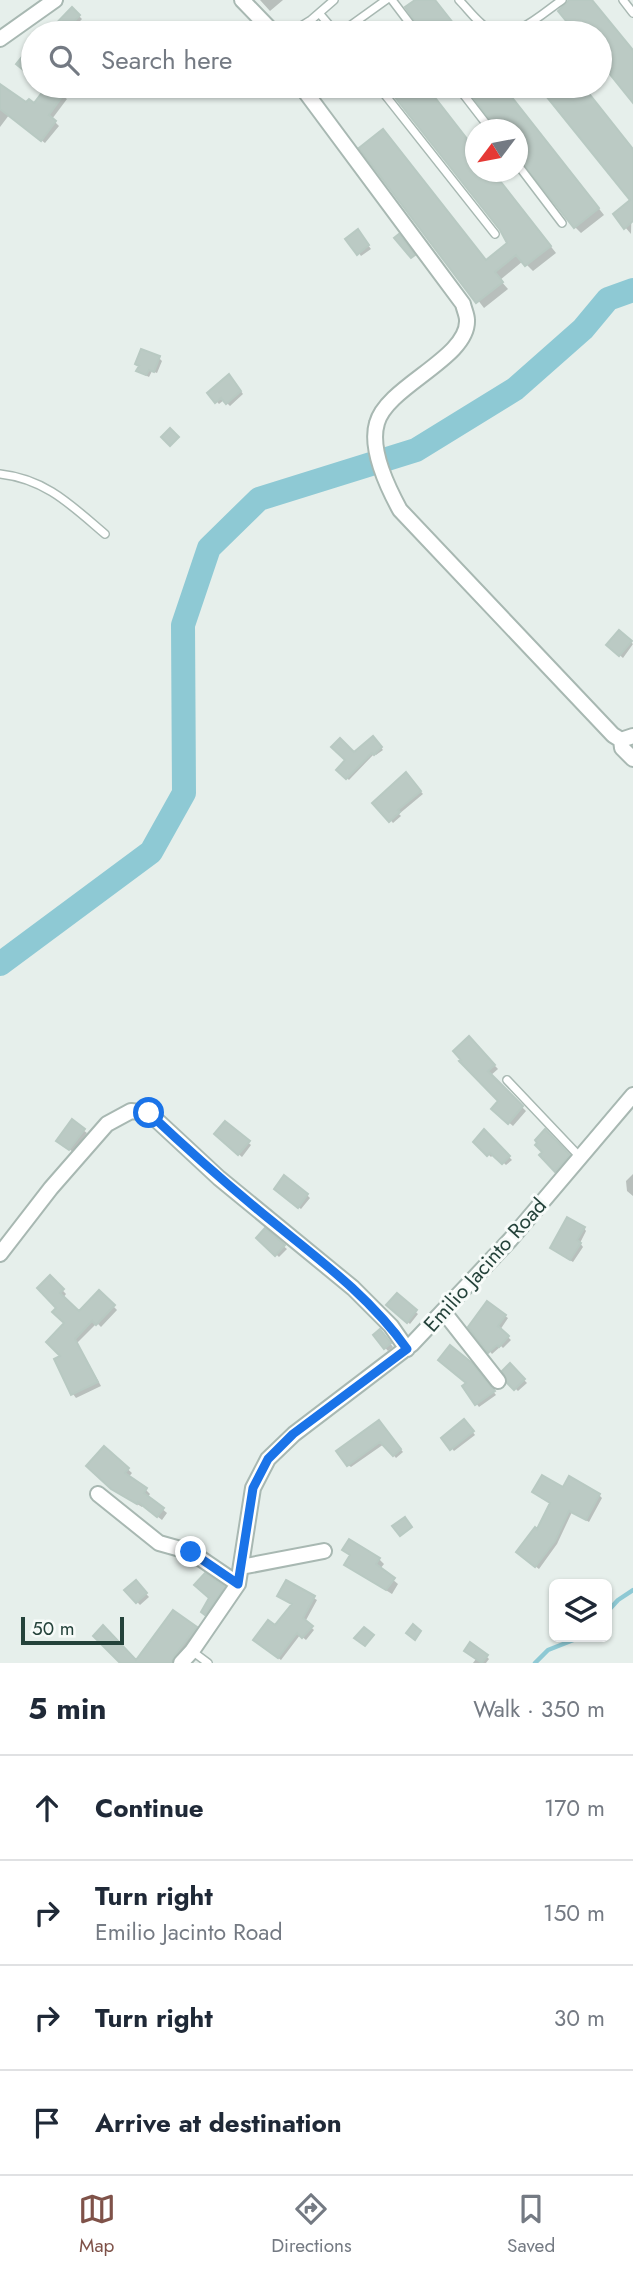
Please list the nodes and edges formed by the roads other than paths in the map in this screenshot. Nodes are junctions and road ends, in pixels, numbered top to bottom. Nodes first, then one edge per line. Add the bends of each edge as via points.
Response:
1 (55, 0) edge
2 (242, 0) edge
3 (334, 0) edge
4 (386, 0) edge
5 (392, 0) edge
6 (459, 0) edge
7 (562, 0) edge
8 (623, 0) edge
9 (319, 13) junction
10 (633, 13) edge
11 (25, 21) edge
12 (262, 21) edge
13 (307, 21) edge
14 (327, 21) edge
15 (355, 21) edge
16 (408, 21) edge
17 (480, 21) edge
18 (530, 21) edge
19 (21, 24) edge
20 (0, 39) edge
21 (310, 98) edge
22 (387, 98) edge
23 (466, 98) edge
24 (482, 119) edge
25 (528, 178) edge
26 (562, 223) dead end
27 (495, 234) dead end
28 (0, 474) edge
29 (105, 534) dead end
30 (627, 738) edge
31 (633, 759) edge
32 (507, 1080) dead end
33 (633, 1095) edge
34 (580, 1157) junction
35 (0, 1254) edge
36 (443, 1311) junction
37 (407, 1349) junction
38 (498, 1381) dead end
39 (97, 1494) dead end
40 (324, 1551) dead end
41 (241, 1567) junction
42 (238, 1584) junction
43 (192, 1651) junction
44 (181, 1663) edge
45 (208, 1663) edge

1 - 11 street
2 - 12 street
3 - 9 lane
4 - 15 lane
5 - 16 lane
6 - 17 lane
7 - 18 lane
8 - 10 lane
9 - 13 lane
9 - 14 lane
19 - 20 street
21 - 30 street via 463,304 468,321 463,339 384,408 375,439 385,482 400,510 613,735
22 - 27 lane
23 - 24 lane
25 - 26 lane
28 - 29 lane via 56,492
30 - 31 street via 622,748
32 - 34 lane
33 - 34 street, Emilio Jacinto Road
34 - 36 street, Emilio Jacinto Road
35 - 37 street via 107,1124 131,1111 149,1113 219,1178 354,1288
36 - 37 street, Emilio Jacinto Road
36 - 38 street
37 - 41 street, Emilio Jacinto Road via 293,1434 268,1459 253,1488
39 - 42 street via 159,1543 191,1552
40 - 41 street
41 - 42 street, Emilio Jacinto Road
42 - 43 street, Emilio Jacinto Road
43 - 44 street, Emilio Jacinto Road
43 - 45 lane

